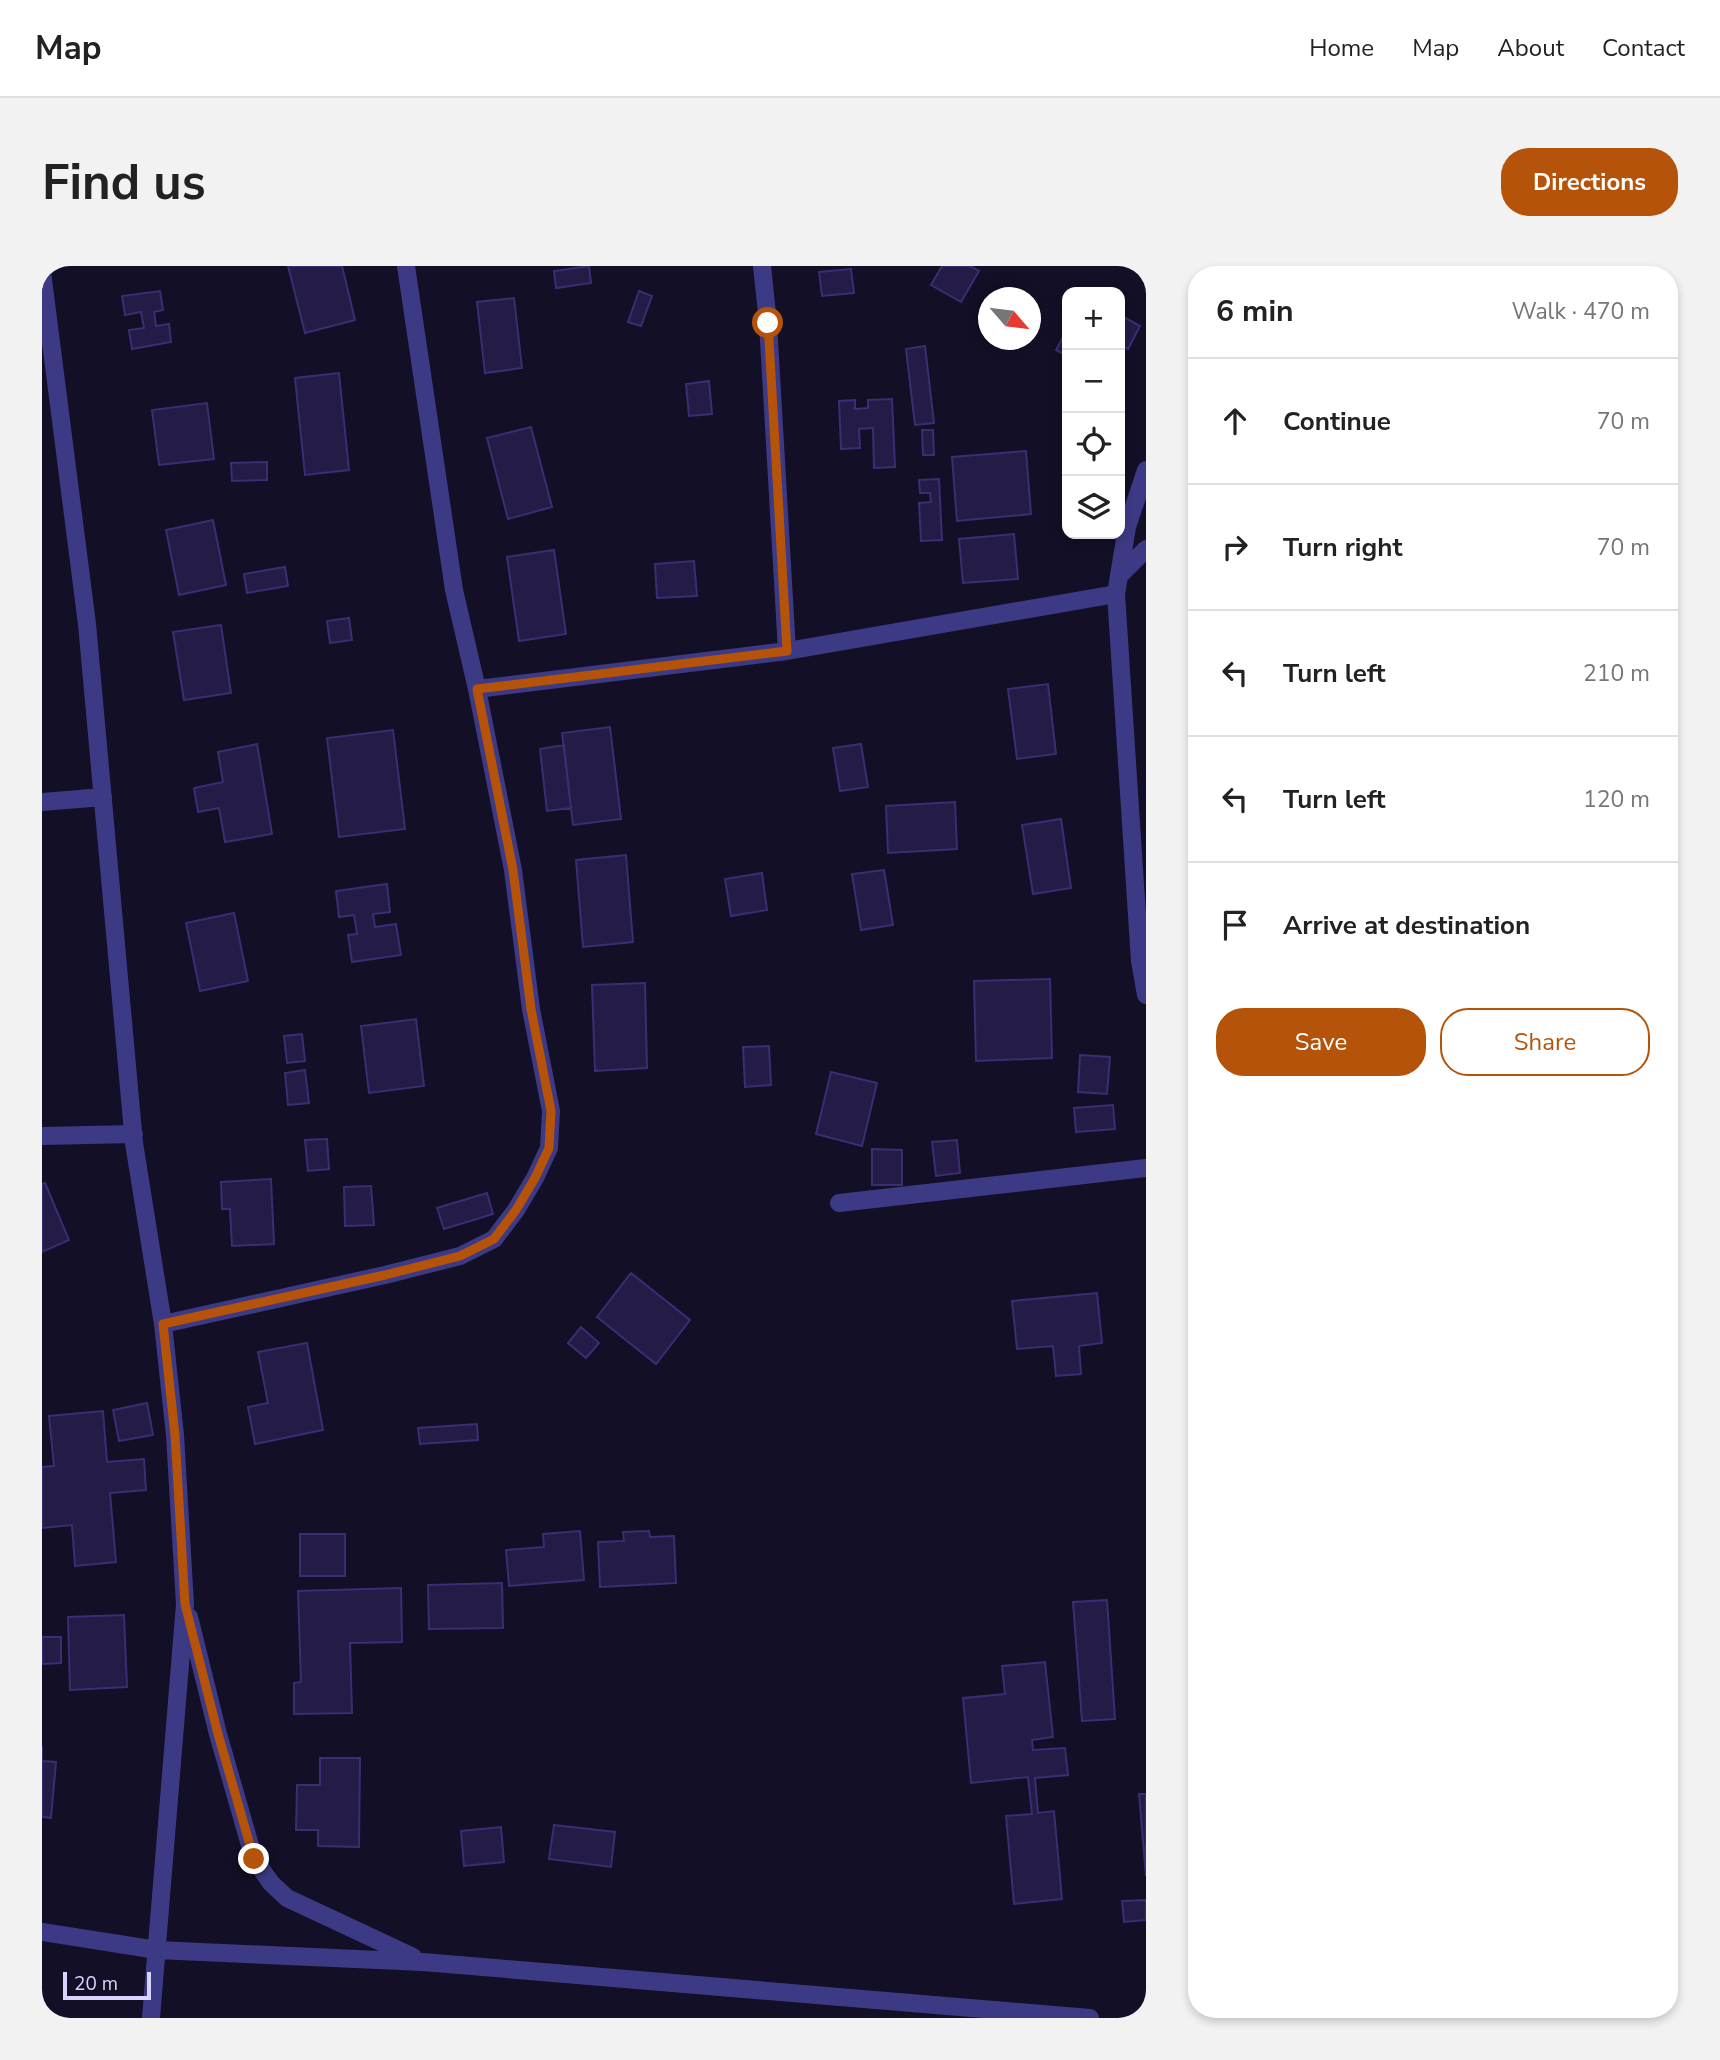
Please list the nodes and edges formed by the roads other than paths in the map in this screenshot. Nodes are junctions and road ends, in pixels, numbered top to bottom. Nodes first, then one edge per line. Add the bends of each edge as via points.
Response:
1 (406, 266) edge
2 (762, 266) edge
3 (42, 272) edge
4 (1146, 470) edge
5 (1146, 549) edge
6 (1119, 576) junction
7 (1116, 594) junction
8 (787, 651) junction
9 (477, 689) junction
10 (103, 797) junction
11 (42, 802) edge
12 (1146, 995) edge
13 (134, 1134) junction
14 (42, 1136) edge
15 (1146, 1168) edge
16 (839, 1203) dead end
17 (163, 1324) junction
18 (185, 1604) junction
19 (42, 1932) edge
20 (157, 1950) junction
21 (423, 1962) junction
22 (151, 2018) edge
23 (1090, 2018) edge

1 - 9 street via 454,590
2 - 8 street
3 - 10 street via 86,610
4 - 6 street via 1127,527
5 - 6 street
6 - 7 street
7 - 8 street
7 - 12 street
8 - 9 street
9 - 17 street via 513,870 531,1009 551,1111 549,1148 535,1178 494,1239 460,1256
10 - 11 street
10 - 13 street
13 - 14 street
13 - 17 street
15 - 16 street
17 - 18 street
18 - 20 street
18 - 21 street via 254,1859 287,1898
19 - 20 street
20 - 21 street
20 - 22 street
21 - 23 street

